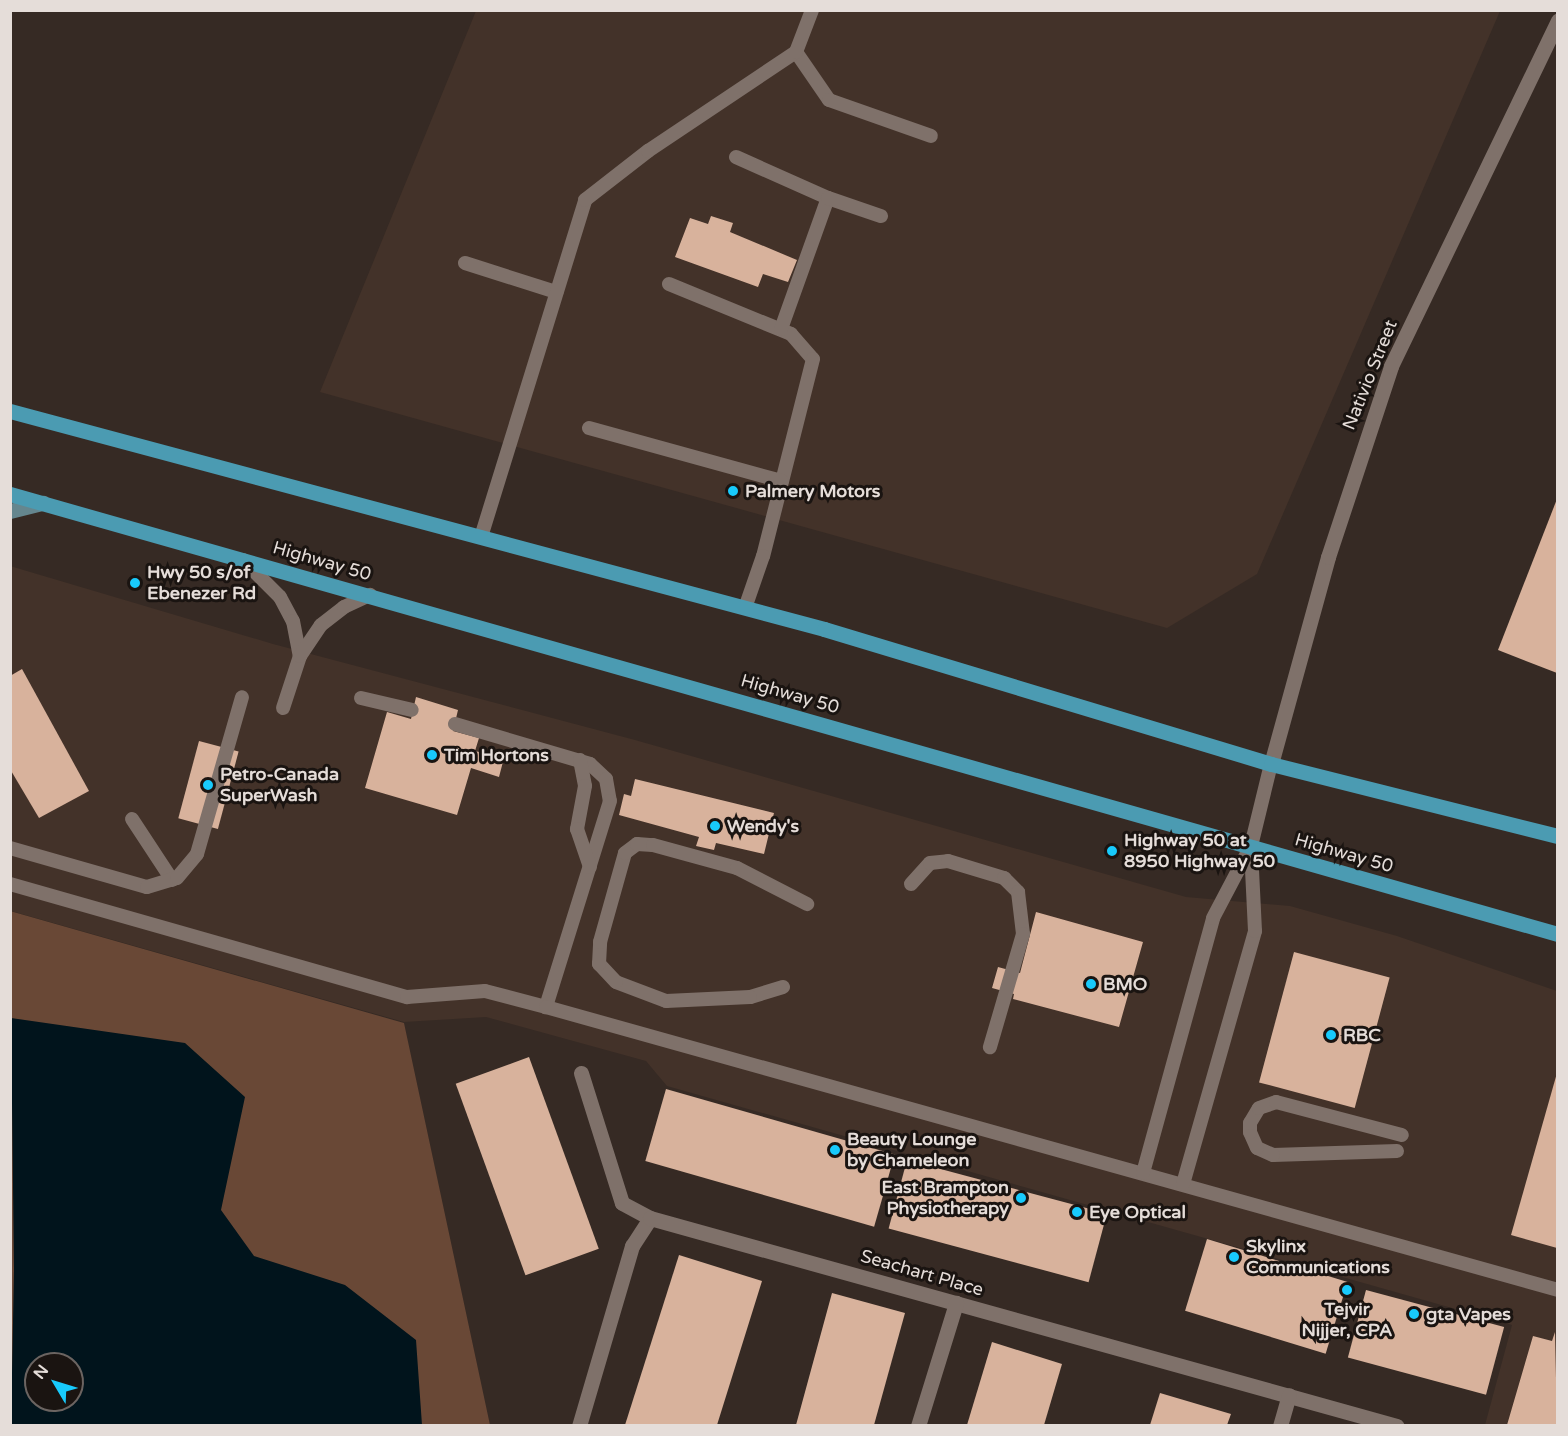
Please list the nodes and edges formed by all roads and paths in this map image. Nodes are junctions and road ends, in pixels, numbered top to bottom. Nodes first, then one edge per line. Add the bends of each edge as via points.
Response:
1 (812, 10) edge
2 (1557, 20) edge
3 (796, 52) junction
4 (931, 136) dead end
5 (736, 157) dead end
6 (828, 198) junction
7 (881, 216) dead end
8 (465, 263) dead end
9 (669, 284) dead end
10 (556, 292) junction
11 (781, 329) junction
12 (10, 411) edge
13 (589, 428) dead end
14 (782, 481) junction
15 (10, 494) edge
16 (43, 503) junction
17 (10, 511) edge
18 (481, 537) junction
19 (242, 559) junction
20 (370, 595) junction
21 (745, 608) junction
22 (300, 656) junction
23 (242, 697) dead end
24 (361, 698) dead end
25 (283, 708) dead end
26 (412, 710) dead end
27 (455, 723) dead end
28 (580, 760) junction
29 (1271, 764) junction
30 (132, 819) dead end
31 (1557, 836) edge
32 (1251, 846) junction
33 (10, 848) edge
34 (590, 867) junction
35 (172, 880) junction
36 (10, 884) edge
37 (911, 884) dead end
38 (807, 904) dead end
39 (1557, 934) edge
40 (783, 987) dead end
41 (546, 1007) junction
42 (990, 1047) dead end
43 (581, 1073) dead end
44 (1402, 1135) dead end
45 (1397, 1151) dead end
46 (1143, 1173) junction
47 (1183, 1184) junction
48 (650, 1218) junction
49 (1557, 1290) edge
50 (956, 1303) junction
51 (1289, 1395) junction
52 (579, 1425) edge
53 (918, 1425) edge
54 (1280, 1425) edge
55 (1397, 1425) edge

1 - 3 lane
2 - 29 street, Nativio Street via 1391,366 1332,546
3 - 4 lane via 829,100
3 - 10 lane via 648,151 585,201
5 - 6 lane
6 - 7 lane
6 - 11 lane
8 - 10 lane
9 - 11 lane
10 - 18 lane
11 - 14 lane via 791,334 813,359
12 - 18 main road
13 - 14 lane
14 - 21 lane
15 - 16 main road, Highway 50
16 - 17 main road
16 - 19 main road, Highway 50
18 - 21 main road
19 - 20 main road, Highway 50
19 - 22 lane via 280,597 293,621
20 - 22 lane via 321,625
20 - 32 main road, Highway 50
21 - 29 main road via 986,675
22 - 25 lane
23 - 35 lane via 197,854 189,867
24 - 26 lane
27 - 28 lane
28 - 34 lane via 585,786 577,830
28 - 34 lane via 600,770 610,789
29 - 31 main road
29 - 32 lane
30 - 35 lane
32 - 39 main road, Highway 50
32 - 46 lane via 1213,918
32 - 47 lane via 1255,930
33 - 35 lane via 147,887
34 - 41 lane
36 - 41 lane via 407,997 485,992
37 - 42 lane via 930,863 948,861 1004,878 1018,892 1023,934
38 - 40 lane via 737,868 653,845 637,844 625,854 600,942 599,964 616,982 666,1001 750,997
41 - 46 lane
43 - 48 street, Seachart Place via 622,1203
44 - 45 lane via 1276,1102 1259,1108 1250,1123 1257,1148 1273,1155
46 - 47 lane
47 - 49 lane
48 - 50 street, Seachart Place
48 - 52 street via 632,1246
50 - 51 street, Seachart Place
50 - 53 street
51 - 54 street
51 - 55 street, Seachart Place

